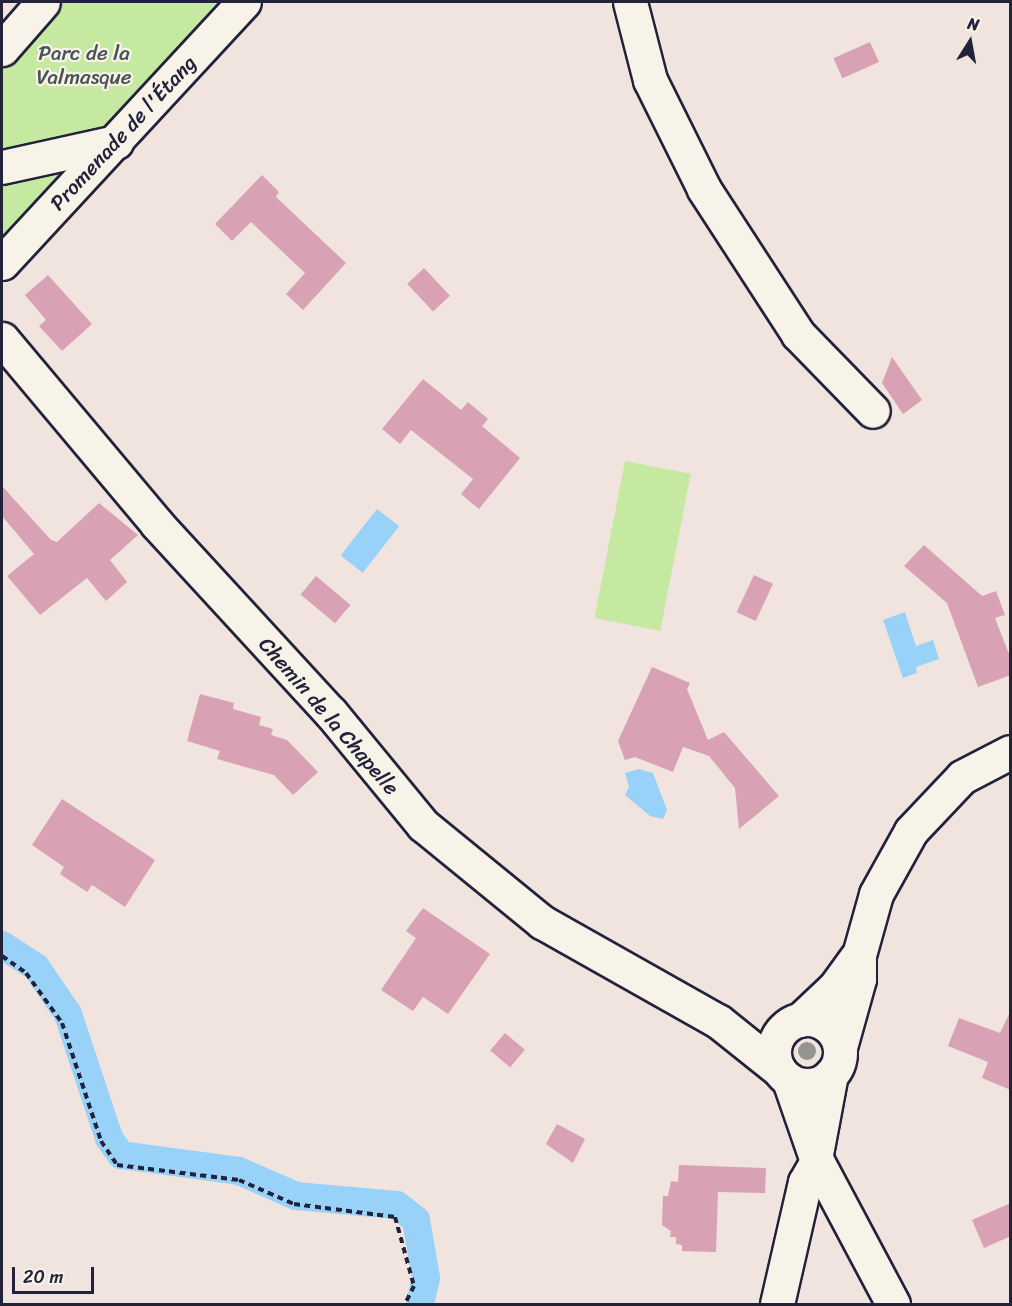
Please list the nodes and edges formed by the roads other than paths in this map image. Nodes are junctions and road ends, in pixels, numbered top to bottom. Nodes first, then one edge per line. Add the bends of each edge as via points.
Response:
1 (43, 2) edge
2 (244, 2) edge
3 (630, 2) edge
4 (2, 49) edge
5 (116, 142) junction
6 (2, 167) edge
7 (2, 263) edge
8 (2, 339) edge
9 (873, 411) dead end
10 (1011, 752) edge
11 (858, 955) junction
12 (718, 1021) junction
13 (793, 1023) junction
14 (835, 1060) junction
15 (784, 1074) junction
16 (812, 1166) junction
17 (777, 1305) edge
18 (892, 1305) edge

1 - 4 street
2 - 5 street, Promenade de l'Étang
3 - 9 street via 650,80 710,199 798,334
5 - 6 street
5 - 7 street, Promenade de l'Étang
8 - 12 street, Chemin de la Chapelle via 157,524 331,713 423,825 542,922
10 - 11 street via 962,777 911,831 876,894
11 - 13 street via 835,987
11 - 14 street via 859,980
12 - 13 street, Chemin de la Chapelle via 744,1027
12 - 15 street, Chemin de la Chapelle
13 - 14 street via 810,1019 830,1028
13 - 15 street via 774,1050
14 - 15 street via 811,1085
14 - 16 street
15 - 16 street
16 - 17 street
16 - 18 street

